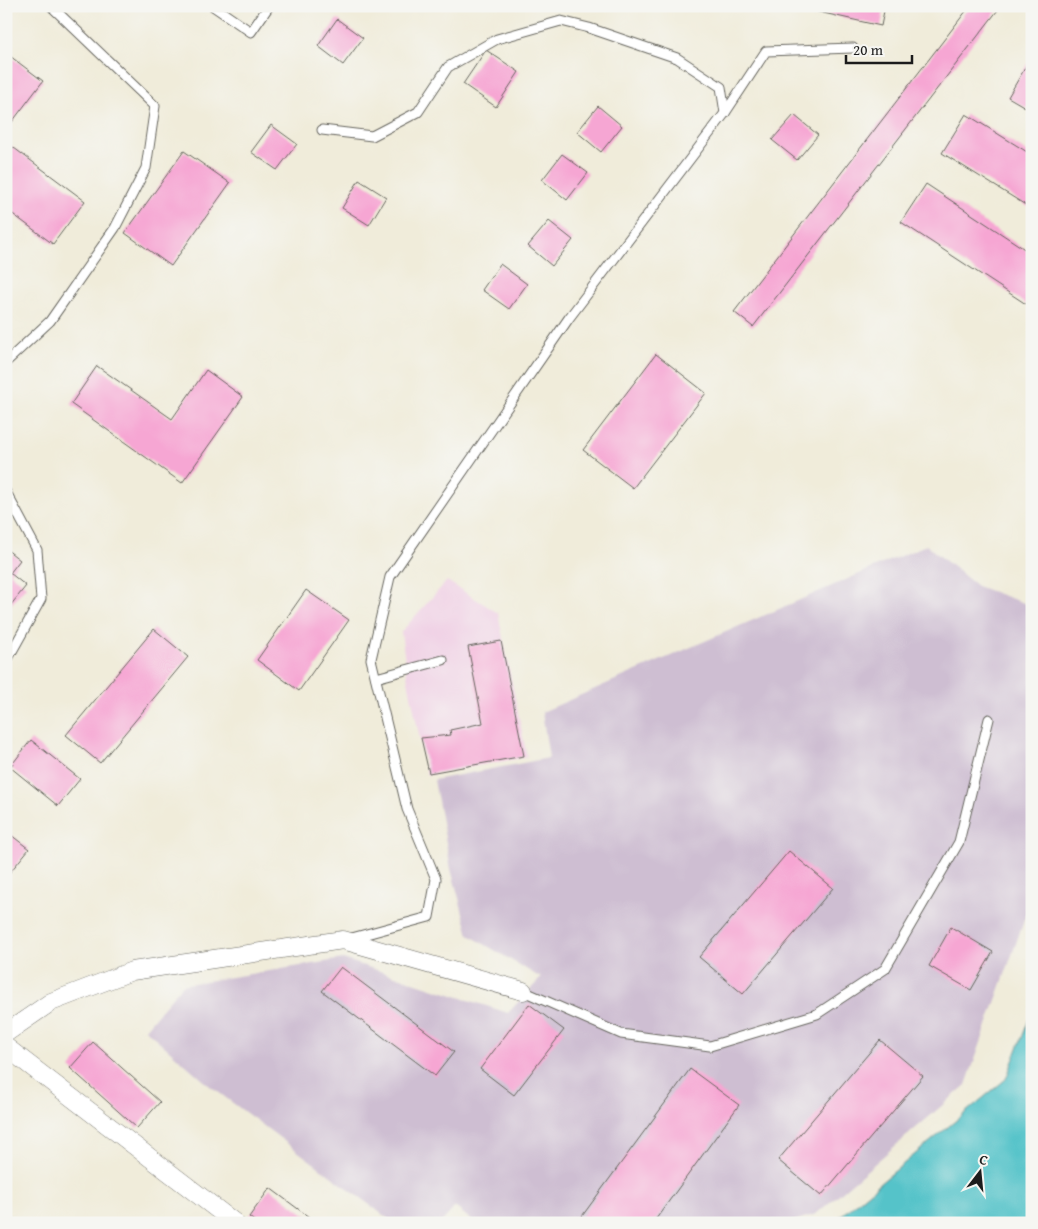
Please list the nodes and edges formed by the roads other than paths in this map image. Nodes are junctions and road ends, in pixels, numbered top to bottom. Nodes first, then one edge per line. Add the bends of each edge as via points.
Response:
1 (51, 6) edge
2 (213, 6) edge
3 (269, 6) edge
4 (852, 48) dead end
5 (725, 113) junction
6 (322, 130) dead end
7 (6, 362) edge
8 (6, 492) edge
9 (443, 660) dead end
10 (6, 662) edge
11 (376, 678) junction
12 (989, 719) dead end
13 (343, 940) junction
14 (523, 991) joint
15 (6, 1033) edge
16 (6, 1047) edge
17 (235, 1223) edge

1 - 7 lane via 155,106 146,168 115,228 50,321
2 - 3 lane via 251,32
4 - 5 lane via 766,51
5 - 6 lane via 721,87 677,58 589,28 561,22 498,39 448,67 418,112 372,136
5 - 11 lane via 569,318 390,577 371,659
8 - 10 lane via 37,550 41,599
9 - 11 lane
11 - 13 lane via 407,808 436,879 430,917
12 - 14 lane via 959,842 885,969 816,1014 710,1046 621,1034
13 - 14 street
13 - 15 street via 132,971 51,1002
16 - 17 street

